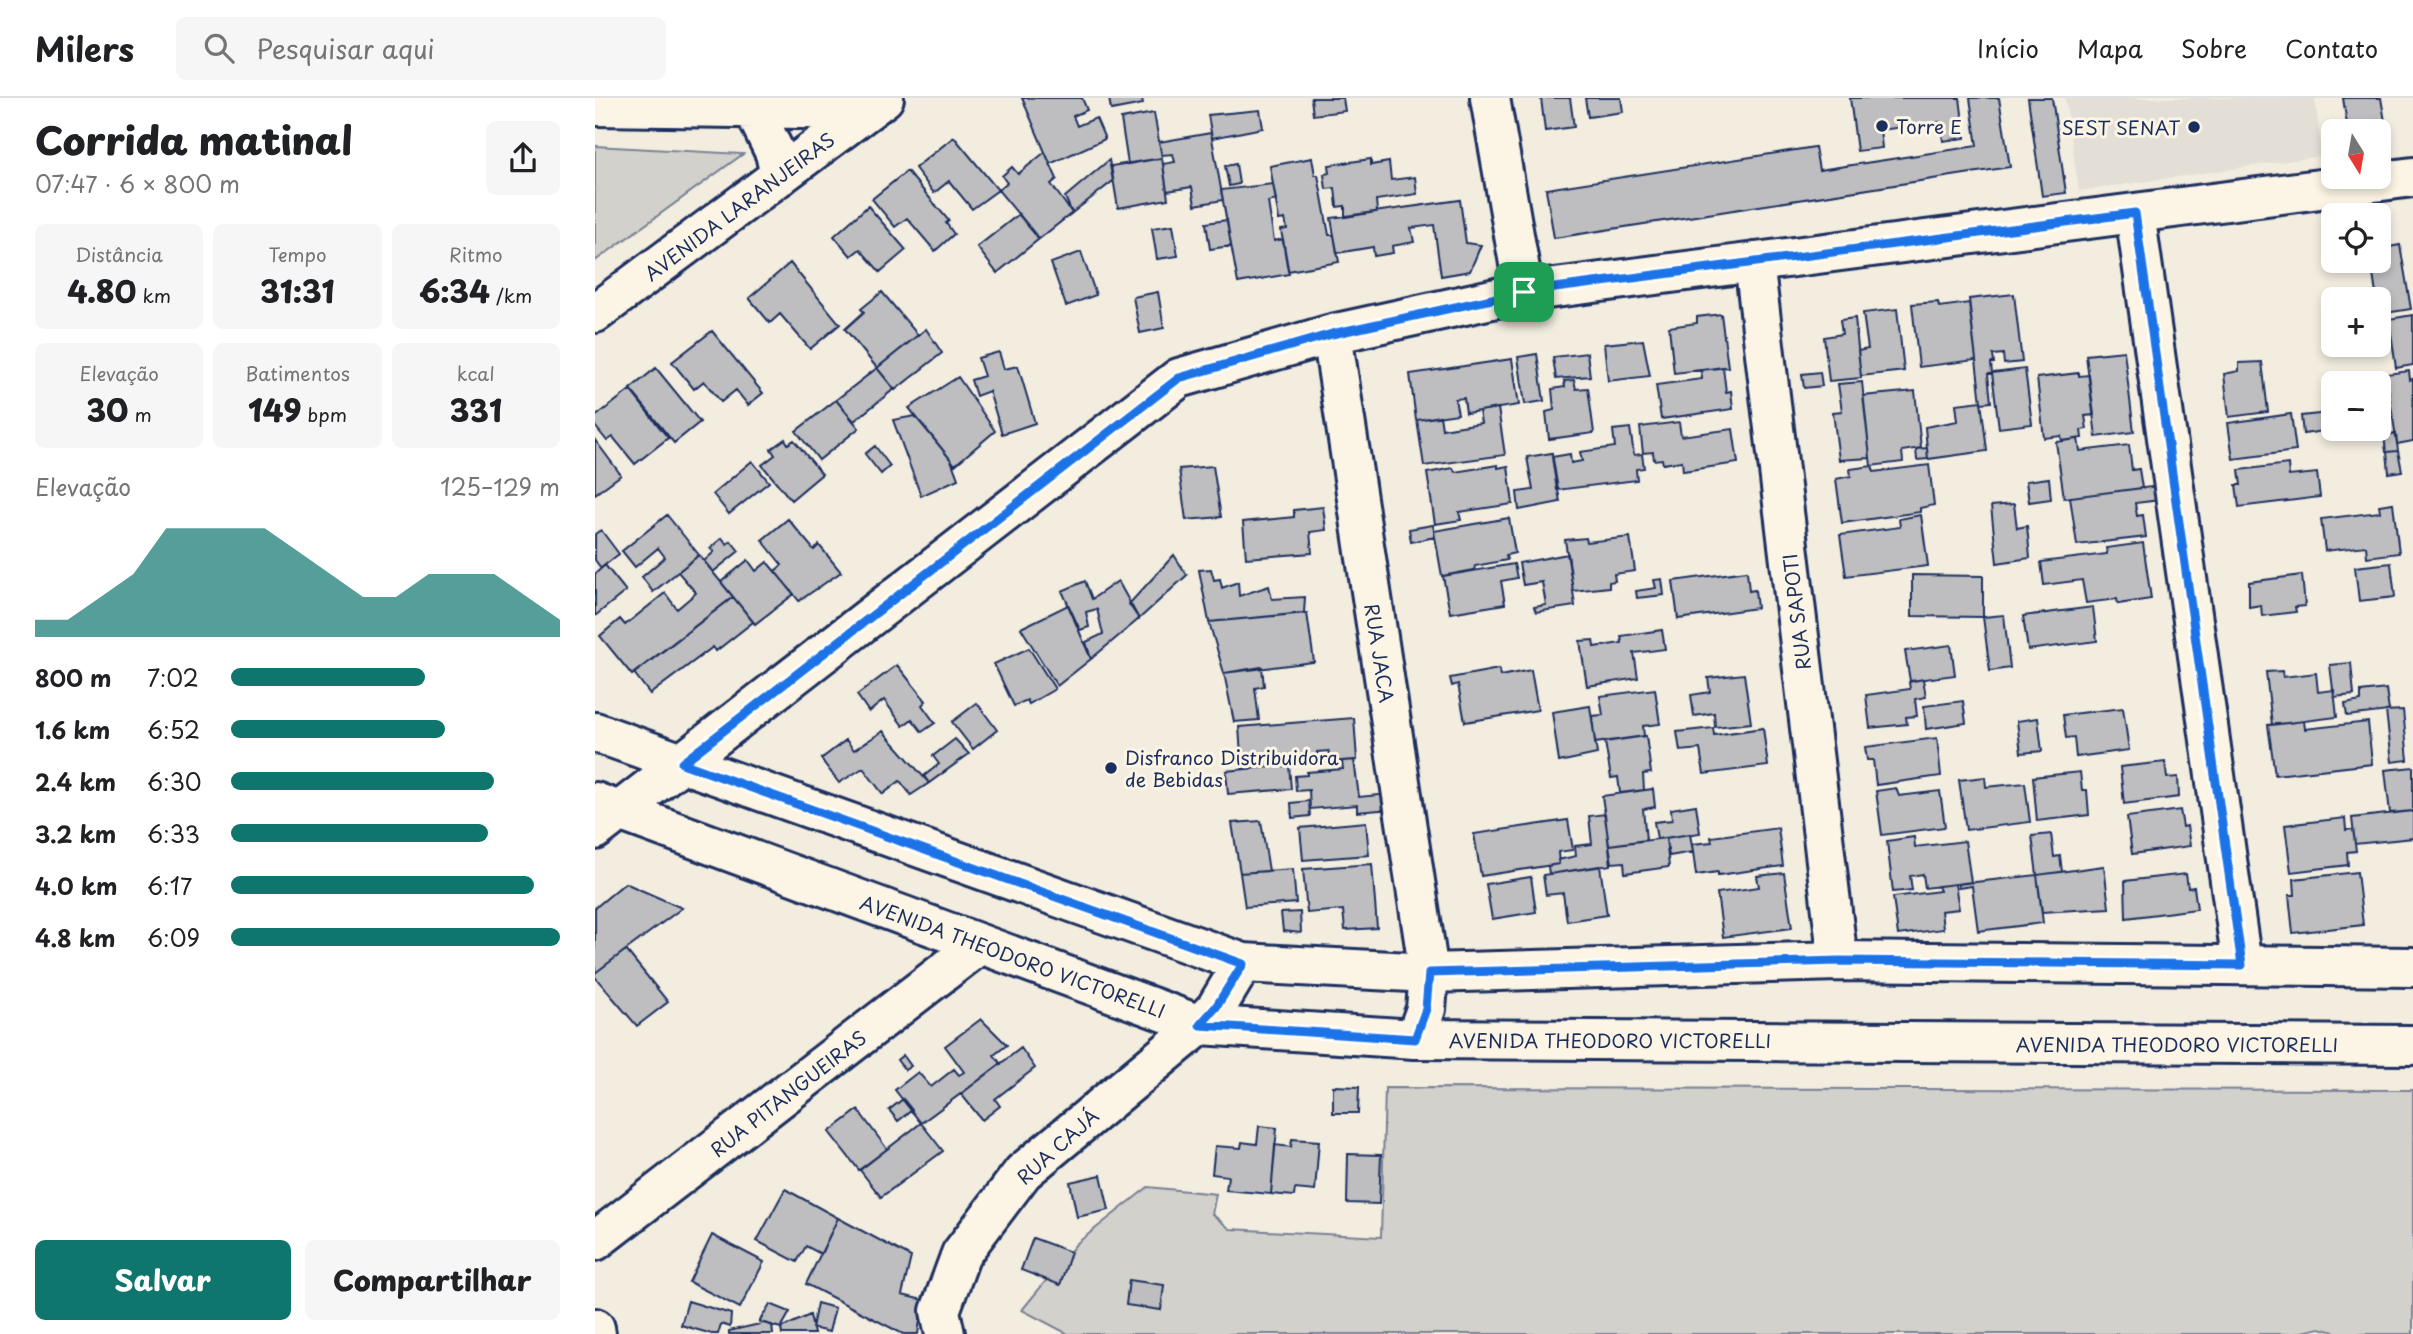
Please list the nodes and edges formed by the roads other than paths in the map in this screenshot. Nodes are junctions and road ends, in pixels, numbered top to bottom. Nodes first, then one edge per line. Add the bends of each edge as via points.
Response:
1 (1490, 98) edge
2 (876, 104) edge
3 (595, 106) edge
4 (753, 108) junction
5 (780, 176) junction
6 (2413, 177) edge
7 (2135, 213) junction
8 (1754, 262) junction
9 (1524, 292) junction
10 (595, 313) edge
11 (1332, 334) junction
12 (595, 732) edge
13 (682, 763) junction
14 (603, 814) edge
15 (980, 944) junction
16 (1839, 961) junction
17 (1243, 964) junction
18 (2242, 965) junction
19 (2413, 967) edge
20 (1429, 973) junction
21 (1200, 1025) junction
22 (1415, 1039) junction
23 (2413, 1045) edge
24 (595, 1241) edge
25 (950, 1326) edge
26 (595, 1328) edge
27 (596, 1334) edge

1 - 9 street
2 - 4 street
2 - 5 street, AVENIDA LARANJEIRAS
3 - 4 street
4 - 5 street via 775,153
5 - 10 street, AVENIDA LARANJEIRAS
6 - 7 street
7 - 8 street
7 - 18 street
8 - 9 street
8 - 16 street, RUA SAPOTI
9 - 11 street
11 - 13 street via 1179,378
11 - 20 street, RUA JACA
12 - 13 street
13 - 14 street
13 - 17 street
14 - 15 street, AVENIDA THEODORO VICTORELLI
15 - 21 street, AVENIDA THEODORO VICTORELLI
15 - 24 street, RUA PITANGUEIRAS
16 - 18 street
16 - 20 street
17 - 20 street
17 - 21 street, RUA CAJÁ
18 - 19 street
20 - 22 street, RUA JACA via 1426,1009
21 - 22 street, AVENIDA THEODORO VICTORELLI
21 - 25 street, RUA CAJÁ via 1023,1172 961,1254
22 - 23 street, AVENIDA THEODORO VICTORELLI
26 - 27 street

